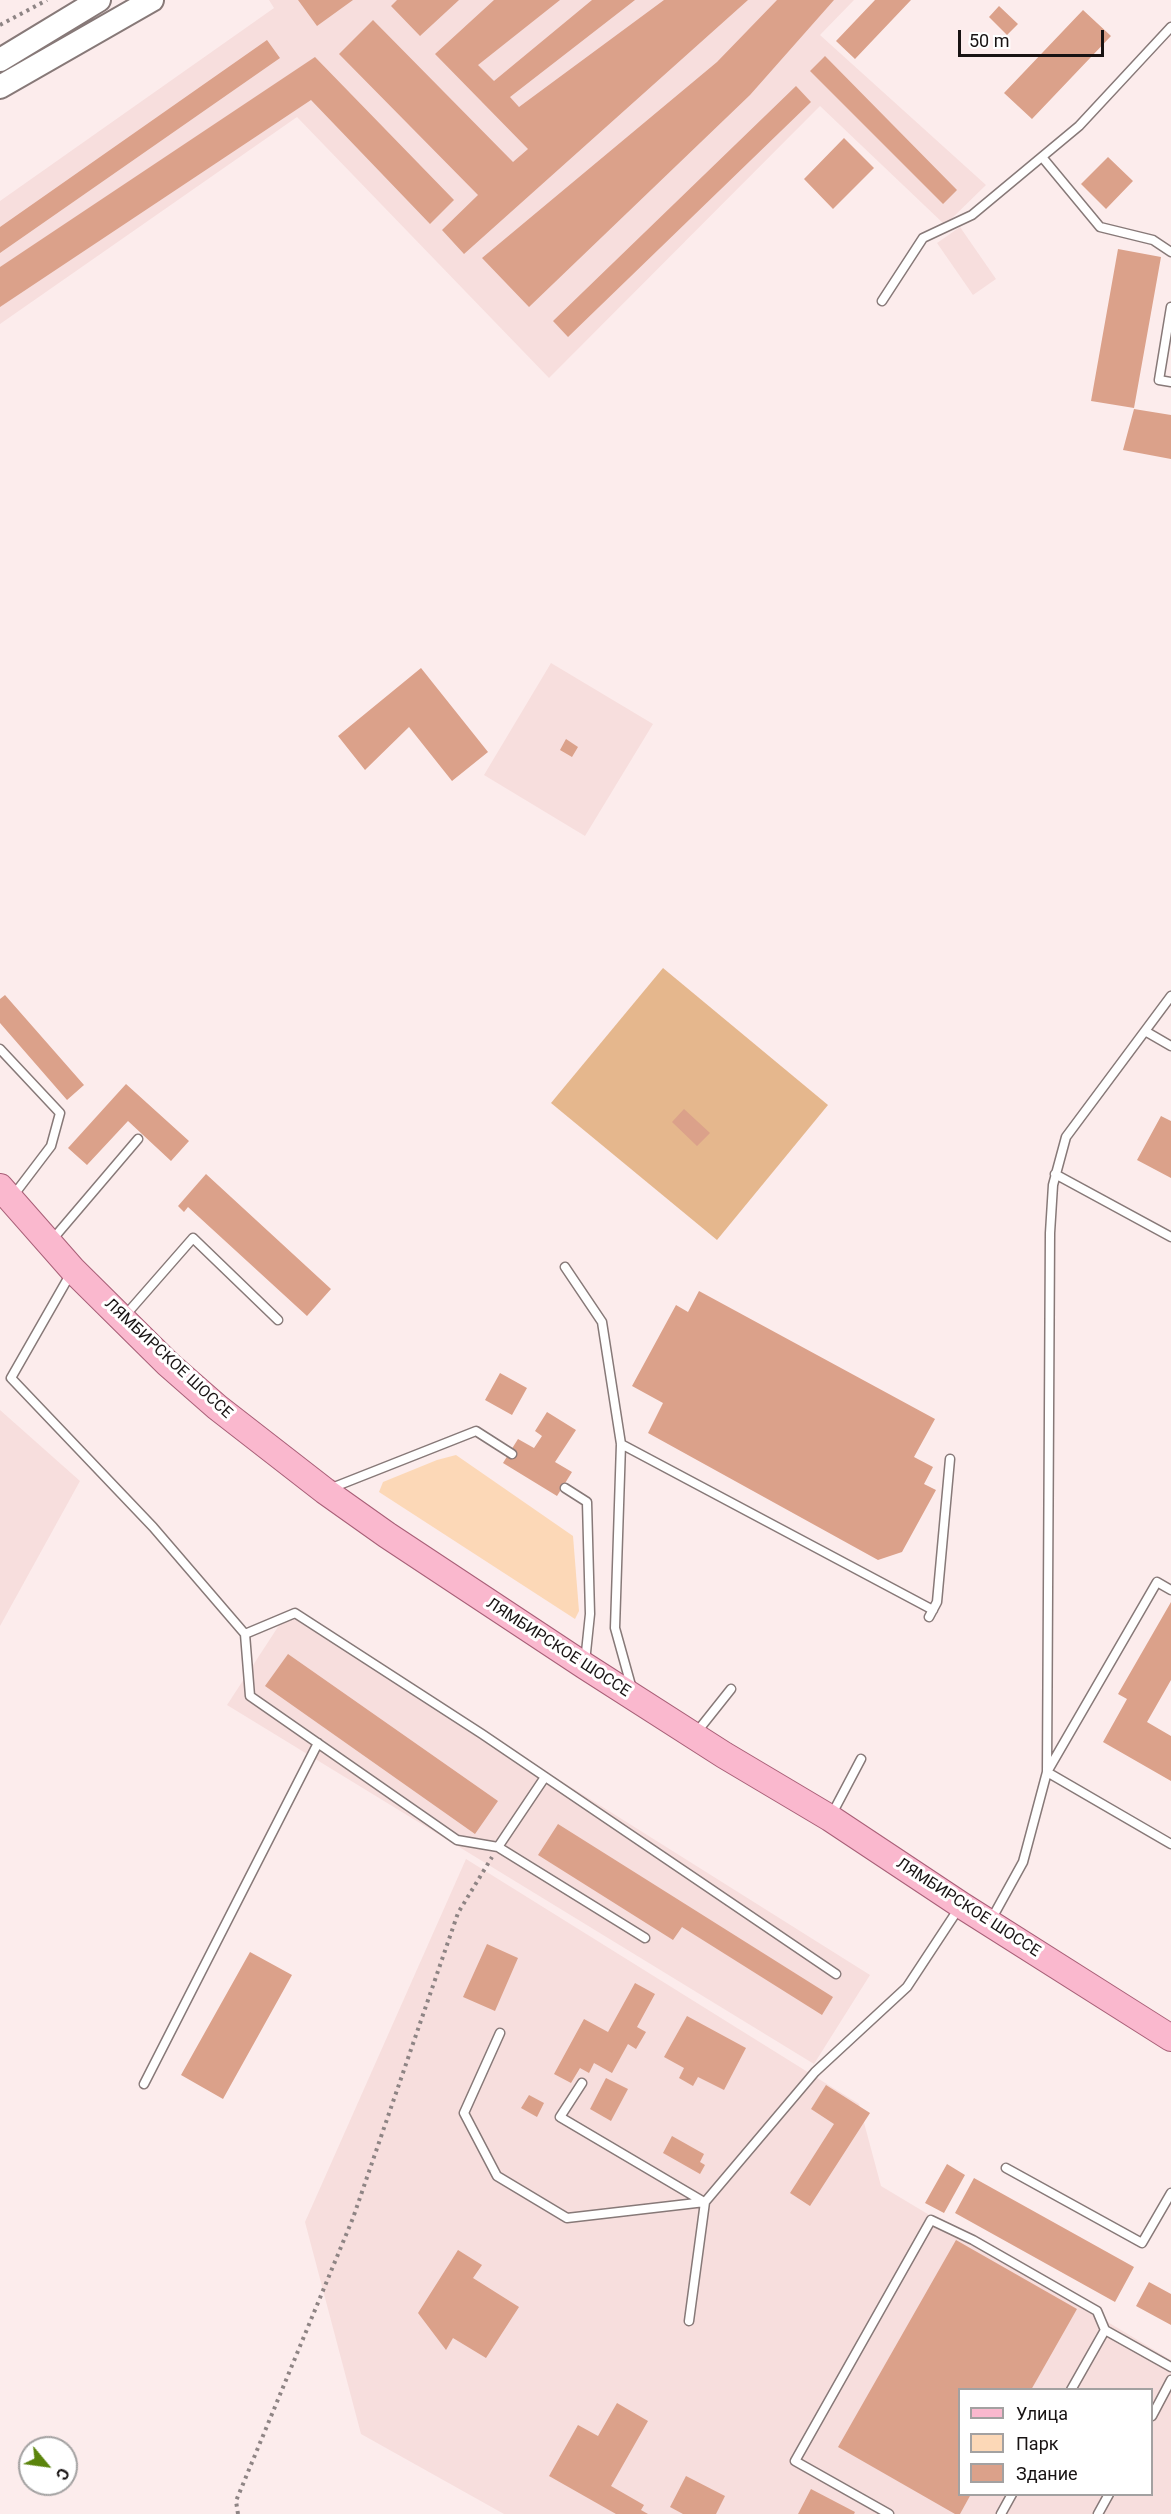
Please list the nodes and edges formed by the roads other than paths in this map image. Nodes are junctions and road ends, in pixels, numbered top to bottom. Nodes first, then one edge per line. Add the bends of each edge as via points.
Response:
1 (99, 0) edge
2 (152, 0) edge
3 (1171, 27) edge
4 (0, 60) edge
5 (0, 87) edge
6 (1042, 157) junction
7 (1171, 252) edge
8 (882, 301) dead end
9 (1171, 307) edge
10 (1171, 382) edge
11 (1171, 996) edge
12 (1145, 1031) junction
13 (1171, 1046) edge
14 (0, 1049) edge
15 (138, 1139) dead end
16 (1055, 1174) junction
17 (5, 1193) edge
18 (1171, 1237) edge
19 (50, 1243) junction
20 (565, 1267) dead end
21 (73, 1270) junction
22 (123, 1318) junction
23 (278, 1320) dead end
24 (621, 1444) junction
25 (512, 1454) dead end
26 (950, 1459) dead end
27 (565, 1488) dead end
28 (325, 1491) junction
29 (1171, 1590) edge
30 (246, 1634) junction
31 (585, 1666) junction
32 (730, 1689) dead end
33 (634, 1697) junction
34 (695, 1735) junction
35 (318, 1743) junction
36 (861, 1759) dead end
37 (1047, 1772) junction
38 (545, 1777) junction
39 (830, 1818) junction
40 (1171, 1844) edge
41 (498, 1847) junction
42 (961, 1905) junction
43 (989, 1923) junction
44 (645, 1938) dead end
45 (836, 1974) dead end
46 (500, 2033) dead end
47 (1171, 2038) edge
48 (582, 2083) dead end
49 (144, 2084) dead end
50 (1006, 2168) dead end
51 (1171, 2193) edge
52 (705, 2202) junction
53 (689, 2321) dead end
54 (1105, 2330) junction
55 (1171, 2367) edge
56 (1171, 2380) edge
57 (1072, 2388) edge
58 (1153, 2414) edge
59 (1011, 2496) edge
60 (1108, 2496) edge
61 (889, 2514) edge
62 (1001, 2514) edge
63 (1098, 2514) edge

1 - 4 main road
2 - 5 main road
3 - 6 lane via 1079,126
6 - 7 lane via 1100,227 1152,240
6 - 8 lane via 972,215 923,238
9 - 10 lane via 1159,380
11 - 12 lane
12 - 13 lane
12 - 16 lane via 1066,1137
14 - 17 lane via 60,1113 51,1146
15 - 19 lane
16 - 18 lane
16 - 37 lane via 1050,1233
17 - 19 main road, ЛЯМБИРСКОЕ ШОССЕ
19 - 21 main road, ЛЯМБИРСКОЕ ШОССЕ
20 - 24 lane via 602,1322
21 - 22 main road, ЛЯМБИРСКОЕ ШОССЕ
21 - 30 lane via 11,1378 153,1527
22 - 23 lane via 194,1239
22 - 28 main road, ЛЯМБИРСКОЕ ШОССЕ via 217,1407
24 - 26 lane via 931,1613 937,1602
24 - 33 lane via 615,1628
25 - 28 lane via 476,1431
27 - 31 lane via 587,1502 590,1614
28 - 31 main road, ЛЯМБИРСКОЕ ШОССЕ
29 - 37 lane via 1157,1582
30 - 35 lane via 250,1696
30 - 38 lane via 295,1613
31 - 33 main road, ЛЯМБИРСКОЕ ШОССЕ
32 - 34 lane
33 - 34 main road, ЛЯМБИРСКОЕ ШОССЕ
34 - 39 main road, ЛЯМБИРСКОЕ ШОССЕ
35 - 41 lane via 457,1840
35 - 49 lane
36 - 39 lane
37 - 40 lane
37 - 43 lane via 1023,1862
38 - 41 lane
38 - 45 lane
39 - 42 main road, ЛЯМБИРСКОЕ ШОССЕ
41 - 44 lane
42 - 43 main road, ЛЯМБИРСКОЕ ШОССЕ
42 - 52 lane via 907,1987 815,2072
43 - 47 main road, ЛЯМБИРСКОЕ ШОССЕ
46 - 52 lane via 464,2113 497,2176 567,2218
48 - 52 lane via 560,2117
50 - 51 lane via 1142,2243
52 - 53 lane
54 - 55 lane
54 - 57 lane
54 - 61 lane via 1097,2311 931,2220 795,2461
56 - 58 lane
59 - 62 lane
60 - 63 lane

